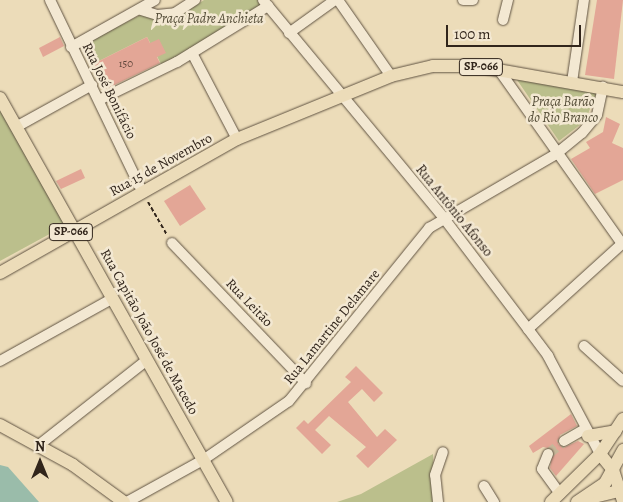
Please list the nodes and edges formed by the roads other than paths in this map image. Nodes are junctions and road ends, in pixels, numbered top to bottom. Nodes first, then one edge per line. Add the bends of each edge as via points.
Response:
1 (50, 0) edge
2 (155, 0) edge
3 (195, 0) edge
4 (337, 0) edge
5 (463, 0) edge
6 (474, 0) edge
7 (508, 0) edge
8 (584, 0) edge
9 (266, 3) edge
10 (140, 10) junction
11 (504, 20) dead end
12 (289, 33) junction
13 (72, 47) junction
14 (192, 54) junction
15 (499, 70) junction
16 (391, 76) junction
17 (572, 82) junction
18 (92, 85) junction
19 (603, 87) junction
20 (623, 92) edge
21 (0, 98) edge
22 (342, 98) junction
23 (99, 100) junction
24 (16, 127) junction
25 (237, 139) junction
26 (556, 154) junction
27 (143, 193) junction
28 (443, 217) junction
29 (76, 229) junction
30 (172, 243) road end
31 (622, 243) edge
32 (0, 272) edge
33 (114, 298) junction
34 (528, 329) junction
35 (584, 346) dead end
36 (147, 360) junction
37 (0, 361) edge
38 (623, 382) edge
39 (306, 383) junction
40 (623, 419) edge
41 (0, 425) edge
42 (616, 431) junction
43 (586, 433) junction
44 (564, 441) tunnel mouth
45 (39, 445) junction
46 (623, 450) edge
47 (443, 452) dead end
48 (548, 454) dead end
49 (600, 454) junction
50 (203, 460) junction
51 (613, 470) junction
52 (583, 474) junction
53 (484, 486) dead end
54 (622, 494) edge
55 (556, 498) edge
56 (579, 501) edge
57 (125, 502) edge
58 (227, 502) edge
59 (438, 502) edge
60 (494, 502) edge

1 - 13 street, Rua José Bonifácio
2 - 10 street
3 - 10 street via 175,13 157,15
4 - 12 street
4 - 16 street
5 - 6 street
7 - 11 street
8 - 17 street
9 - 12 street, Rua Antônio Afonso
9 - 14 street
10 - 13 street
12 - 22 street, Rua Antônio Afonso
13 - 18 street, Rua José Bonifácio
14 - 23 street
14 - 25 street
15 - 16 main road, SP-066 via 433,66
15 - 17 main road, SP-066
15 - 26 street
16 - 22 main road, SP-066
17 - 19 main road, SP-066
18 - 23 street, Rua José Bonifácio
18 - 24 street
19 - 20 main road, SP-066
19 - 26 street via 590,126
21 - 24 main road, Rua Capitão João José de Macedo
22 - 25 main road, Rua 15 de Novembro / SP-066
22 - 28 street, Rua Antônio Afonso
23 - 27 street, Rua José Bonifácio
24 - 29 main road, Rua Capitão João José de Macedo
25 - 27 main road, Rua 15 de Novembro / SP-066
26 - 28 street, Rua Lamartine Delamare
26 - 31 street
27 - 29 main road, Rua 15 de Novembro / SP-066
28 - 34 street, Rua Antônio Afonso
28 - 39 street, Rua Lamartine Delamare via 418,240
29 - 32 main road, Rua 15 de Novembro / SP-066
29 - 33 main road, Rua Capitão João José de Macedo
30 - 39 street, Rua Leitão
31 - 34 street
33 - 36 main road, Rua Capitão João José de Macedo
33 - 37 street
34 - 43 street, Rua Antônio Afonso via 548,356
35 - 38 street
36 - 45 street
36 - 50 main road, Rua Capitão João José de Macedo
39 - 50 street, Rua Lamartine Delamare via 267,418
40 - 42 main road
41 - 45 main road
42 - 43 main road
42 - 49 main road
43 - 44 street
43 - 49 street, Rua Antônio Afonso
45 - 57 main road
46 - 51 main road
47 - 59 street via 435,475
48 - 55 street via 542,468
49 - 51 main road
49 - 52 main road
50 - 57 street, Rua Lamartine Delamare
50 - 58 main road, Rua Capitão João José de Macedo
51 - 54 main road
51 - 56 main road via 605,483
52 - 55 main road
52 - 56 main road
53 - 60 street
54 - 56 main road

